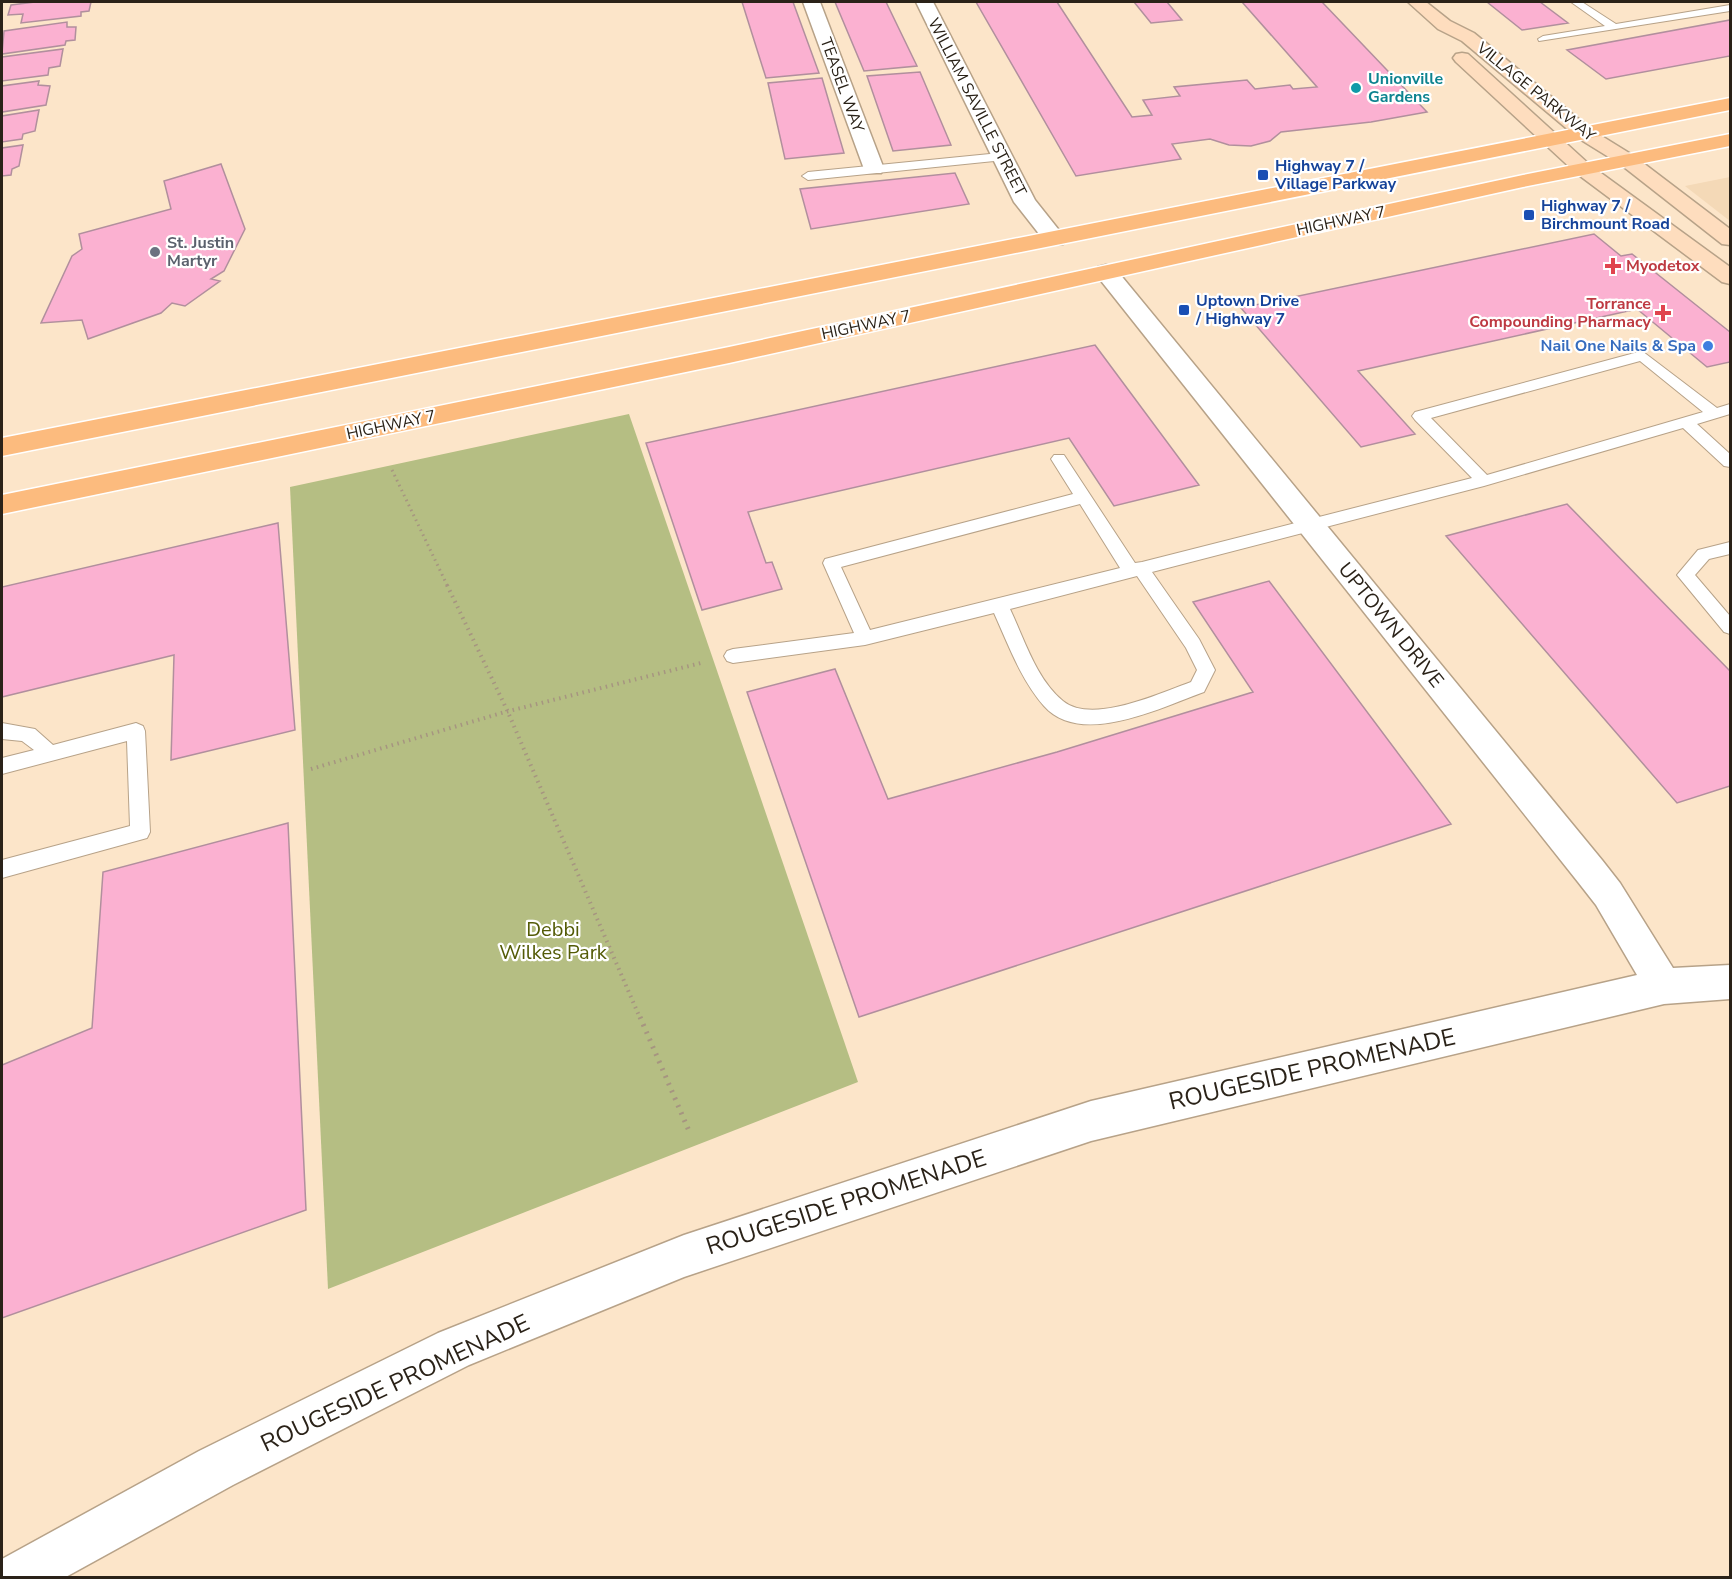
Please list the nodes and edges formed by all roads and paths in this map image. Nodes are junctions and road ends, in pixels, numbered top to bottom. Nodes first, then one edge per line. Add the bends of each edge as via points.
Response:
1 (811, 2) edge
2 (924, 2) edge
3 (1416, 2) edge
4 (1576, 2) edge
5 (1731, 8) edge
6 (1444, 25) junction
7 (1614, 27) junction
8 (1543, 39) dead end
9 (1731, 104) edge
10 (1585, 134) junction
11 (1731, 140) edge
12 (1550, 141) junction
13 (1000, 157) junction
14 (1627, 160) junction
15 (873, 169) junction
16 (1583, 169) junction
17 (808, 176) dead end
18 (1731, 238) edge
19 (1055, 239) junction
20 (1106, 273) junction
21 (1731, 277) edge
22 (1731, 409) edge
23 (1714, 413) junction
24 (1685, 421) junction
25 (2, 447) edge
26 (1059, 459) dead end
27 (1731, 462) edge
28 (392, 470) dead end
29 (1484, 481) junction
30 (1084, 497) junction
31 (2, 505) edge
32 (1310, 526) junction
33 (1731, 548) edge
34 (1136, 569) junction
35 (999, 605) junction
36 (1731, 627) edge
37 (865, 638) junction
38 (733, 656) joint
39 (507, 711) junction
40 (2, 731) edge
41 (48, 753) junction
42 (2, 766) edge
43 (311, 769) dead end
44 (2, 869) edge
45 (1731, 982) edge
46 (1665, 986) junction
47 (689, 1131) dead end
48 (15, 1578) edge

1 - 15 street, TEASEL WAY
2 - 13 street, WILLIAM SAVILLE STREET
3 - 6 main road, VILLAGE PARKWAY
4 - 7 lane
5 - 7 lane
6 - 10 main road, VILLAGE PARKWAY via 1468,37
6 - 12 main road, VILLAGE PARKWAY via 1444,41
7 - 8 lane
9 - 10 main road, HIGHWAY 7
10 - 12 main road, HIGHWAY 7
10 - 14 main road, VILLAGE PARKWAY
11 - 14 main road, HIGHWAY 7
12 - 16 main road, VILLAGE PARKWAY
12 - 19 main road, HIGHWAY 7
13 - 15 lane
13 - 19 street, WILLIAM SAVILLE STREET via 1024,202
14 - 16 main road, HIGHWAY 7
14 - 18 main road, VILLAGE PARKWAY
15 - 17 lane
16 - 20 main road, HIGHWAY 7
16 - 21 main road, VILLAGE PARKWAY
19 - 25 main road, HIGHWAY 7
20 - 31 main road, HIGHWAY 7
20 - 32 street, UPTOWN DRIVE
22 - 23 lane
23 - 24 lane
23 - 29 lane via 1642,356 1420,416
24 - 27 lane
24 - 29 lane
26 - 30 lane
28 - 39 path
29 - 32 lane
30 - 34 lane
30 - 37 lane via 831,563
32 - 34 lane
32 - 46 street, UPTOWN DRIVE via 1602,886
33 - 36 lane via 1704,554 1685,575
34 - 35 lane
34 - 35 lane via 1193,644 1206,670 1198,687 1107,718 1058,708 1040,686
35 - 37 lane
37 - 38 lane
38 - 39 path
39 - 43 path
39 - 47 path
40 - 41 lane via 24,731 40,741
41 - 42 lane
41 - 44 lane via 136,731 140,832
45 - 46 street, ROUGESIDE PROMENADE
46 - 48 street, ROUGESIDE PROMENADE via 1091,1121 684,1256 454,1349 216,1468

